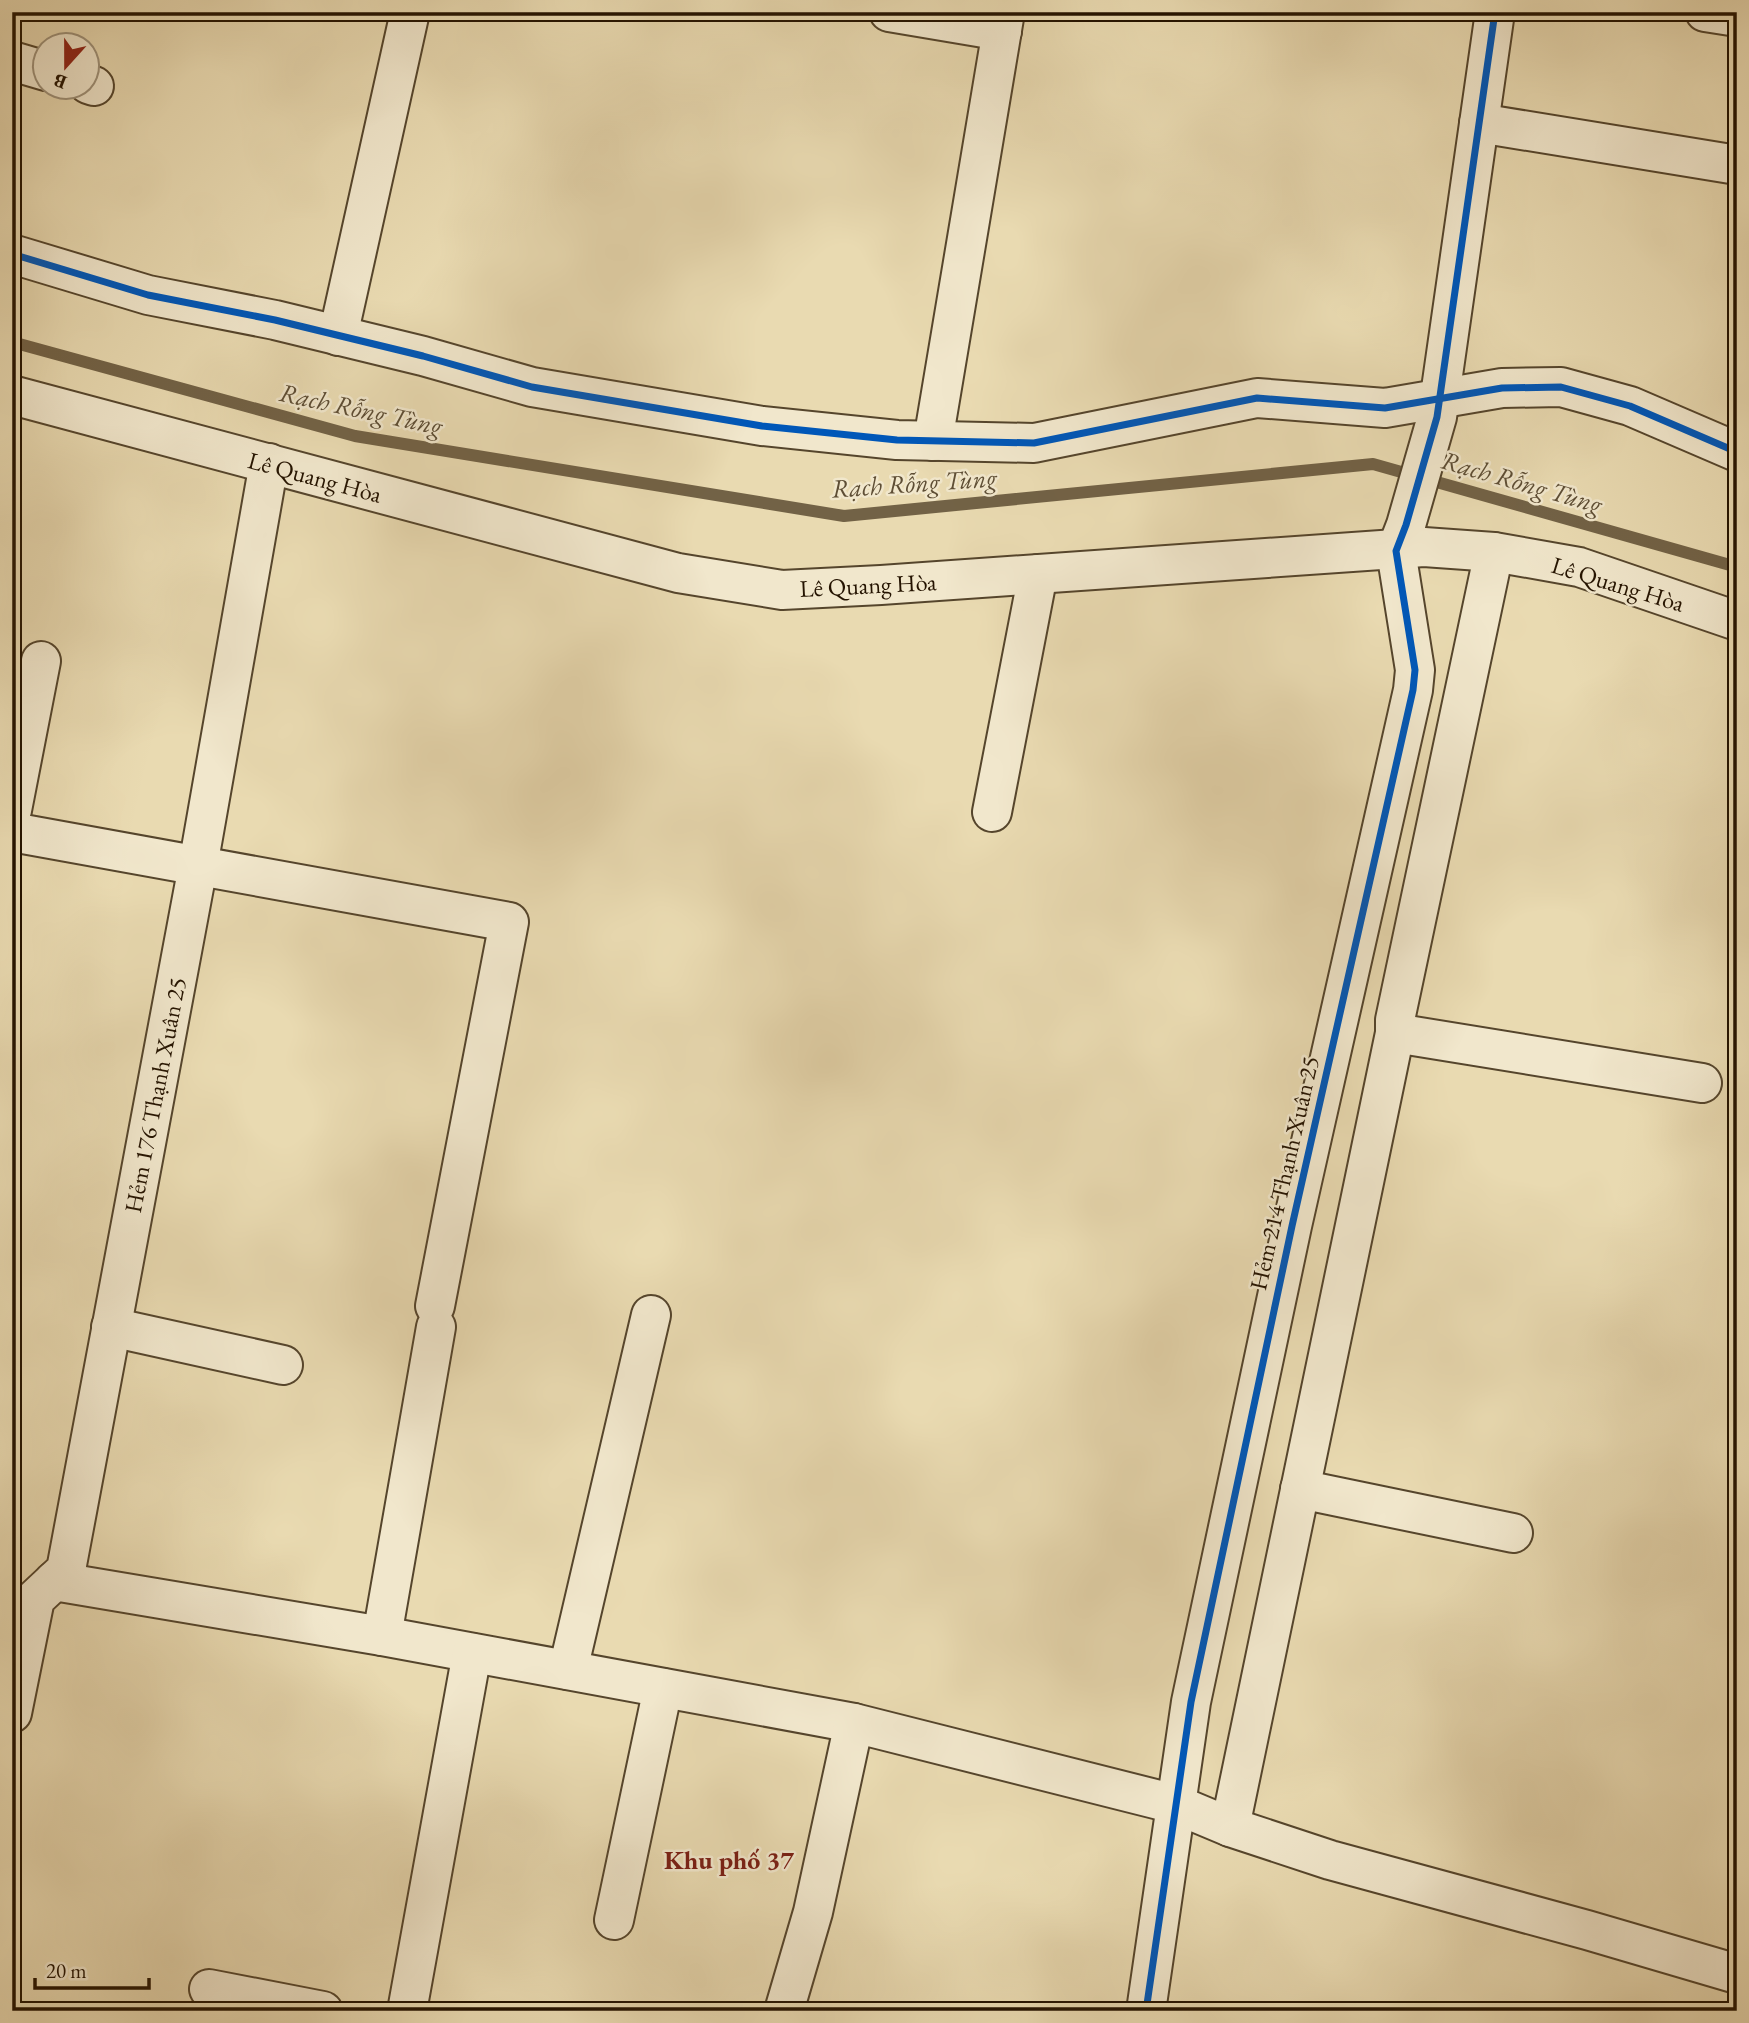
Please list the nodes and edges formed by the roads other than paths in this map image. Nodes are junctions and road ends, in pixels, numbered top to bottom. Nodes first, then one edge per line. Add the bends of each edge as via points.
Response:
1 (410, 12) edge
2 (889, 12) edge
3 (1495, 12) edge
4 (1706, 12) edge
5 (1737, 18) edge
6 (1003, 22) edge
7 (12, 61) edge
8 (32, 67) edge
9 (1479, 123) junction
10 (1737, 165) edge
11 (12, 254) edge
12 (338, 336) junction
13 (12, 395) edge
14 (1439, 407) junction
15 (933, 441) junction
16 (1737, 452) edge
17 (268, 464) junction
18 (1409, 541) junction
19 (1494, 552) junction
20 (1038, 574) junction
21 (1737, 621) edge
22 (41, 661) dead end
23 (12, 810) edge
24 (992, 813) dead end
25 (12, 832) edge
26 (198, 866) junction
27 (1395, 1033) junction
28 (1702, 1083) dead end
29 (651, 1315) dead end
30 (111, 1327) junction
31 (283, 1365) dead end
32 (1300, 1489) junction
33 (1513, 1532) dead end
34 (54, 1581) junction
35 (382, 1636) junction
36 (472, 1653) junction
37 (568, 1671) junction
38 (663, 1688) junction
39 (12, 1713) edge
40 (855, 1723) junction
41 (1175, 1804) junction
42 (1230, 1827) junction
43 (614, 1920) dead end
44 (1737, 1974) edge
45 (209, 1989) dead end
46 (323, 2011) edge
47 (407, 2011) edge
48 (784, 2011) edge
49 (1146, 2011) edge

1 - 12 street
2 - 6 street
3 - 9 street
4 - 5 street
6 - 15 street
7 - 8 street
9 - 10 street
9 - 14 street
11 - 12 street via 148,295
12 - 15 street via 532,387 762,426
13 - 17 street, Lê Quang Hòa
14 - 15 street via 1385,408 1257,398 1034,443
14 - 16 street via 1502,388 1561,387 1630,406
14 - 18 street
17 - 20 street, Lê Quang Hòa via 678,573 748,586 782,590
17 - 26 street, Hẻm 176 Thạnh Xuân 25
18 - 19 street, Lê Quang Hòa
18 - 20 street, Lê Quang Hòa
18 - 41 street, Hẻm 214 Thạnh Xuân 25 via 1413,690 1292,1226 1191,1702
19 - 21 street, Lê Quang Hòa via 1578,567
19 - 27 street
20 - 24 street
22 - 23 street
25 - 26 street
26 - 30 street, Hẻm 176 Thạnh Xuân 25
26 - 35 street via 509,922
27 - 28 street
27 - 32 street
29 - 37 street
30 - 31 street
30 - 34 street, Hẻm 176 Thạnh Xuân 25 via 66,1570
32 - 33 street
32 - 42 street
34 - 35 street
34 - 39 street, Hẻm 176 Thạnh Xuân 25 via 35,1599
35 - 36 street
36 - 37 street
36 - 47 street
37 - 38 street
38 - 40 street
38 - 43 street
40 - 41 street
40 - 48 street via 813,1912
41 - 42 street
41 - 49 street, Hẻm 214 Thạnh Xuân 25
42 - 44 street via 1330,1860
45 - 46 street

